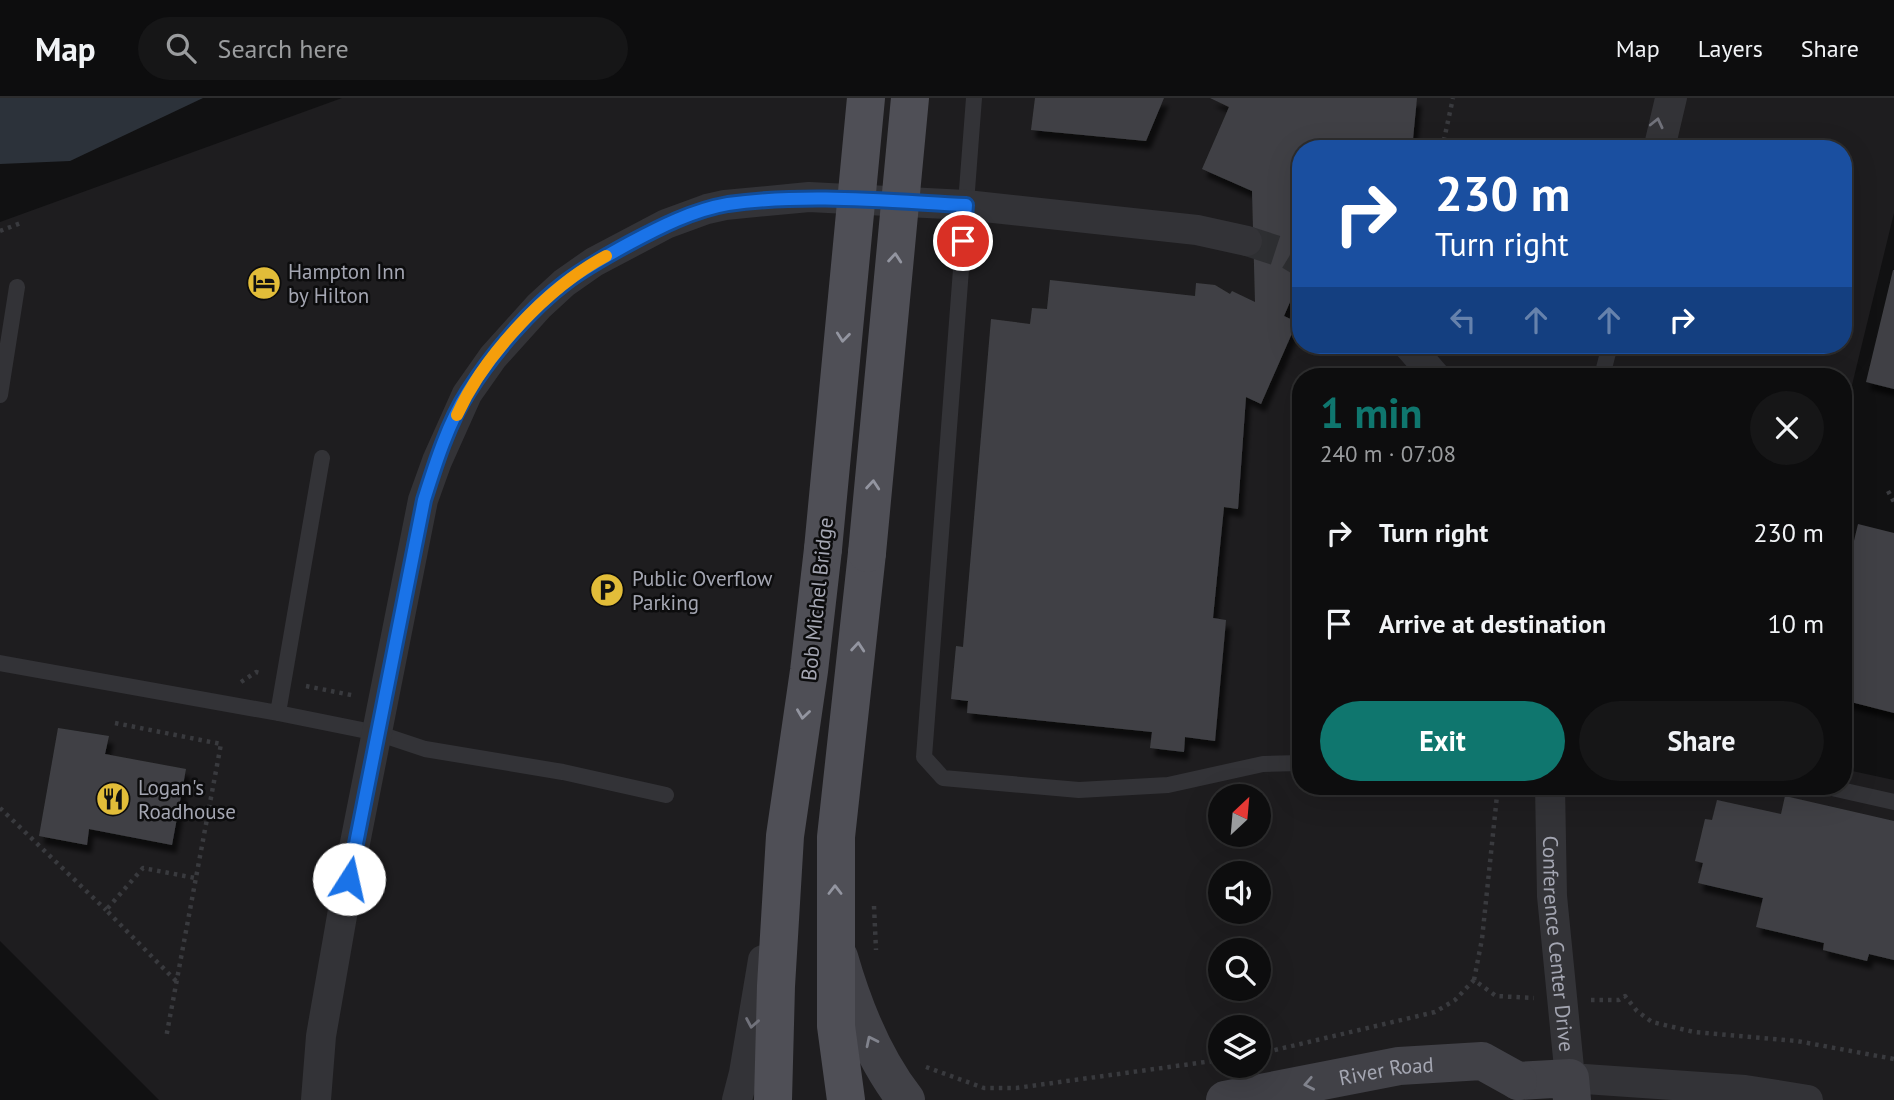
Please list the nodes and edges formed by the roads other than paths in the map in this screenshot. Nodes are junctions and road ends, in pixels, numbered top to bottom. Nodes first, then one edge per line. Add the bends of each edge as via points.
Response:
1 (866, 98) edge
2 (910, 98) edge
3 (974, 98) edge
4 (1663, 98) edge
5 (1679, 98) edge
6 (1653, 140) edge
7 (1669, 140) edge
8 (966, 205) junction
9 (1247, 241) tunnel mouth
10 (18, 287) dead end
11 (1416, 354) edge
12 (1428, 368) edge
13 (0, 395) edge
14 (321, 458) dead end
15 (0, 663) edge
16 (278, 713) junction
17 (377, 733) junction
18 (1292, 762) edge
19 (1852, 793) edge
20 (666, 794) dead end
21 (1550, 795) edge
22 (1894, 802) edge
23 (785, 835) junction
24 (835, 943) junction
25 (1571, 1089) edge
26 (1507, 1091) edge
27 (1754, 1096) edge
28 (316, 1100) edge
29 (737, 1100) edge
30 (773, 1100) edge
31 (846, 1100) edge
32 (906, 1100) edge
33 (1225, 1100) edge
34 (1808, 1100) edge

1 -> 23 main road, Bob Michel Bridge, bridge via 823,549
24 -> 2 main road, bridge via 836,837
3 - 8 lane
6 -> 4 lane
5 - 7 lane
8 - 9 street via 1197,230
8 - 17 street via 809,197 725,205 666,223 564,283 493,357 467,394 437,461 424,500
8 - 18 lane via 924,757 943,778 1079,790 1168,785 1263,764
10 - 13 lane
11 - 12 street
14 - 16 lane
15 - 16 lane
16 - 17 lane
17 - 20 lane via 425,749
17 - 28 street via 321,1036
19 - 22 lane
21 - 25 street, Conference Center Drive via 1552,896
23 -> 29 street
23 - 30 main road, Bob Michel Bridge
24 - 31 main road via 835,1026
32 -> 24 main road via 856,1007
25 - 26 main road
25 - 27 street
26 -> 33 main road, River Road via 1482,1062 1399,1066
27 - 34 street

